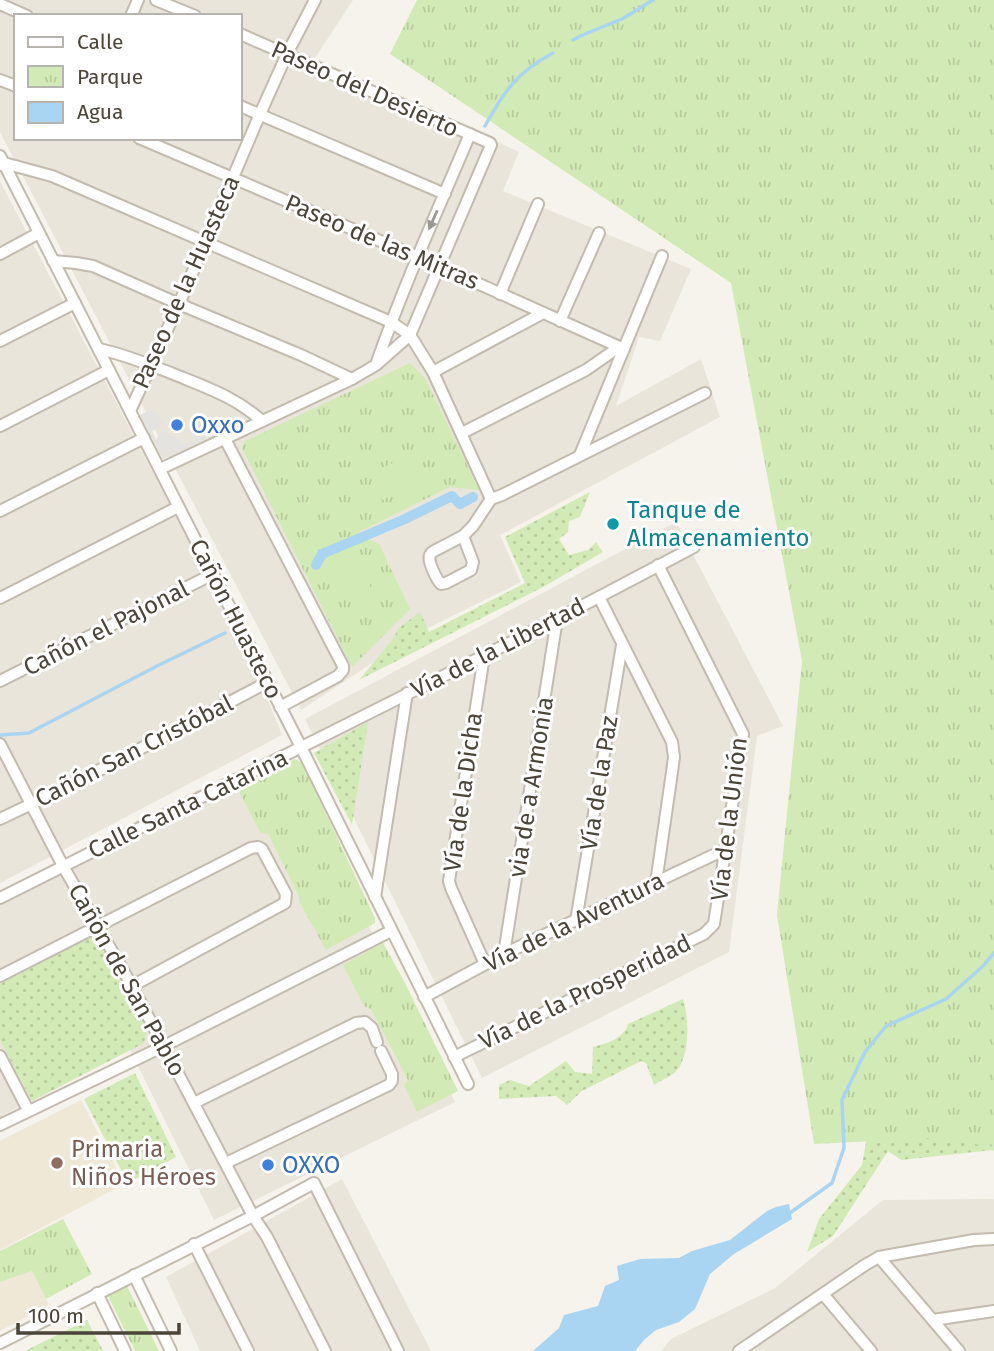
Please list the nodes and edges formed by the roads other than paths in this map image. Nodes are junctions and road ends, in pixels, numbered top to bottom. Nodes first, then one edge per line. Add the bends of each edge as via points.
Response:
1 (156, 0) edge
2 (315, 0) edge
3 (0, 4) edge
4 (22, 14) edge
5 (190, 14) edge
6 (242, 35) edge
7 (287, 54) junction
8 (242, 107) edge
9 (260, 114) junction
10 (470, 135) junction
11 (144, 140) edge
12 (1, 161) edge
13 (232, 177) junction
14 (445, 194) junction
15 (538, 204) dead end
16 (39, 233) junction
17 (599, 233) dead end
18 (205, 242) junction
19 (0, 254) edge
20 (662, 256) dead end
21 (417, 257) junction
22 (53, 261) junction
23 (439, 266) junction
24 (500, 294) junction
25 (75, 303) junction
26 (179, 304) junction
27 (543, 313) junction
28 (560, 321) junction
29 (391, 322) junction
30 (410, 335) junction
31 (0, 341) edge
32 (621, 348) junction
33 (99, 349) junction
34 (376, 365) junction
35 (152, 366) junction
36 (109, 370) junction
37 (433, 372) junction
38 (352, 379) junction
39 (705, 393) dead end
40 (130, 411) junction
41 (262, 421) junction
42 (0, 426) edge
43 (462, 433) junction
44 (144, 438) junction
45 (225, 439) junction
46 (580, 455) junction
47 (159, 470) junction
48 (491, 499) junction
49 (178, 507) junction
50 (0, 510) edge
51 (463, 536) junction
52 (694, 547) dead end
53 (659, 565) junction
54 (213, 574) junction
55 (598, 597) junction
56 (0, 598) edge
57 (557, 619) junction
58 (622, 644) junction
59 (484, 656) junction
60 (0, 681) edge
61 (268, 682) junction
62 (407, 693) junction
63 (280, 707) junction
64 (0, 744) edge
65 (301, 747) junction
66 (32, 803) junction
67 (0, 819) edge
68 (724, 850) junction
69 (63, 866) junction
70 (656, 883) junction
71 (375, 897) junction
72 (0, 898) edge
73 (576, 922) junction
74 (714, 924) joint
75 (98, 925) junction
76 (391, 931) junction
77 (504, 954) junction
78 (485, 964) junction
79 (0, 976) edge
80 (132, 986) junction
81 (424, 997) junction
82 (164, 1046) junction
83 (0, 1056) edge
84 (454, 1057) junction
85 (468, 1084) dead end
86 (194, 1103) junction
87 (28, 1110) junction
88 (0, 1125) edge
89 (226, 1163) junction
90 (253, 1216) junction
91 (994, 1239) edge
92 (194, 1244) junction
93 (879, 1257) junction
94 (134, 1275) junction
95 (97, 1293) junction
96 (823, 1294) junction
97 (994, 1311) edge
98 (933, 1320) junction
99 (0, 1343) edge
100 (125, 1351) edge
101 (171, 1351) edge
102 (248, 1351) edge
103 (325, 1351) edge
104 (398, 1351) edge
105 (739, 1351) edge
106 (872, 1351) edge
107 (959, 1351) edge

1 - 5 street
2 - 7 street, Paseo de la Huasteca
3 - 4 street
6 - 7 street, Paseo del Desierto
7 - 9 street, Paseo de la Huasteca
7 - 10 street, Paseo del Desierto
8 - 9 street
9 - 13 street, Paseo de la Huasteca
9 - 14 street
10 - 14 street
10 - 23 street, Paseo del Desierto via 491,144
11 - 13 street, Paseo de las Mitras
12 - 16 street, Cañón Huasteco
12 - 18 street via 52,176
13 - 18 street, Paseo de la Huasteca
13 - 21 street, Paseo de las Mitras
14 -> 21 street
15 - 24 street
16 - 19 street
16 - 22 street, Cañón Huasteco
17 - 28 street
18 - 26 street, Paseo de la Huasteca
18 - 29 street
20 - 32 street
21 - 23 street, Paseo de las Mitras
21 - 29 street
22 - 25 street, Cañón Huasteco
22 - 26 street via 93,266
23 - 24 street, Paseo de las Mitras
23 - 30 street
24 - 27 street, Paseo de las Mitras
25 - 31 street
25 - 33 street, Cañón Huasteco
26 - 35 street, Paseo de la Huasteca
26 - 38 street
27 - 28 street, Paseo de las Mitras
27 - 37 street
28 - 32 street, Paseo de las Mitras
29 - 30 street
29 - 34 street
30 - 34 street
30 - 37 street
32 - 43 street
32 - 46 street
33 - 35 street
33 - 36 street, Cañón Huasteco
34 - 38 street
35 - 40 street, Paseo de la Huasteca
35 - 41 street via 227,396
36 - 40 street, Cañón Huasteco
36 - 42 street
37 - 43 street
38 - 41 street
39 - 46 street
40 - 44 street, Cañón Huasteco
41 - 45 street
43 - 48 street
44 - 47 street, Cañón Huasteco
44 - 50 street
45 - 47 street
45 - 63 street via 343,666 338,676
46 - 48 street
47 - 49 street, Cañón Huasteco
48 - 51 street
49 - 54 street, Cañón Huasteco
49 - 56 street
51 - 51 street via 430,555 442,584 473,566
52 - 53 street, Vía de la Libertad
53 - 55 street, Vía de la Libertad
53 - 68 street, Vía de la Unión via 743,734
54 - 60 street, Cañón el Pajonal
54 - 61 street, Cañón Huasteco
55 - 57 street, Vía de la Libertad
55 - 58 street
57 - 59 street, Vía de la Libertad
57 - 77 street, via de a Armonia
58 - 70 street via 672,742 674,757
58 - 73 street, Vía de la Paz
59 - 62 street, Vía de la Libertad
59 - 78 street, Vía de la Dicha via 449,881
61 - 63 street, Cañón Huasteco
61 - 66 street, Cañón San Cristóbal
62 - 65 street, Vía de la Libertad
62 - 71 street
63 - 65 street, Cañón Huasteco
64 - 66 street, Cañón de San Pablo
65 - 69 street, Calle Santa Catarina
65 - 71 street, Cañón Huasteco
66 - 67 street, Cañón San Cristóbal
66 - 69 street, Cañón de San Pablo
68 - 70 street, Vía de la Aventura
68 - 74 street, Vía de la Unión
69 - 72 street, Calle Santa Catarina
69 - 75 street, Cañón de San Pablo
70 - 73 street, Vía de la Aventura
71 - 76 street, Cañón Huasteco
73 - 77 street, Vía de la Aventura
74 - 84 street, Vía de la Prosperidad via 704,934
75 - 79 street
75 - 80 street, Cañón de San Pablo
75 - 80 street via 251,848 265,852 286,902
76 - 81 street, Cañón Huasteco
76 - 82 street
77 - 78 street, Vía de la Aventura
78 - 81 street, Vía de la Aventura
80 - 82 street, Cañón de San Pablo
81 - 84 street, Cañón Huasteco
82 - 86 street, Cañón de San Pablo
82 - 87 street
83 - 87 street
84 - 85 street, Cañón Huasteco
86 - 89 street, Cañón de San Pablo
86 - 89 street via 356,1023 365,1022 372,1028 392,1074 388,1085
87 - 88 street
89 - 90 street, Cañón de San Pablo
90 - 92 street
90 - 103 street, Cañón de San Pablo
90 - 104 street via 314,1183
91 - 93 street
92 - 94 street
92 - 102 street
93 - 96 street
93 - 98 street
94 - 95 street
94 - 101 street
95 - 99 street
95 - 100 street
96 - 105 street
96 - 106 street
97 - 98 street
98 - 107 street

